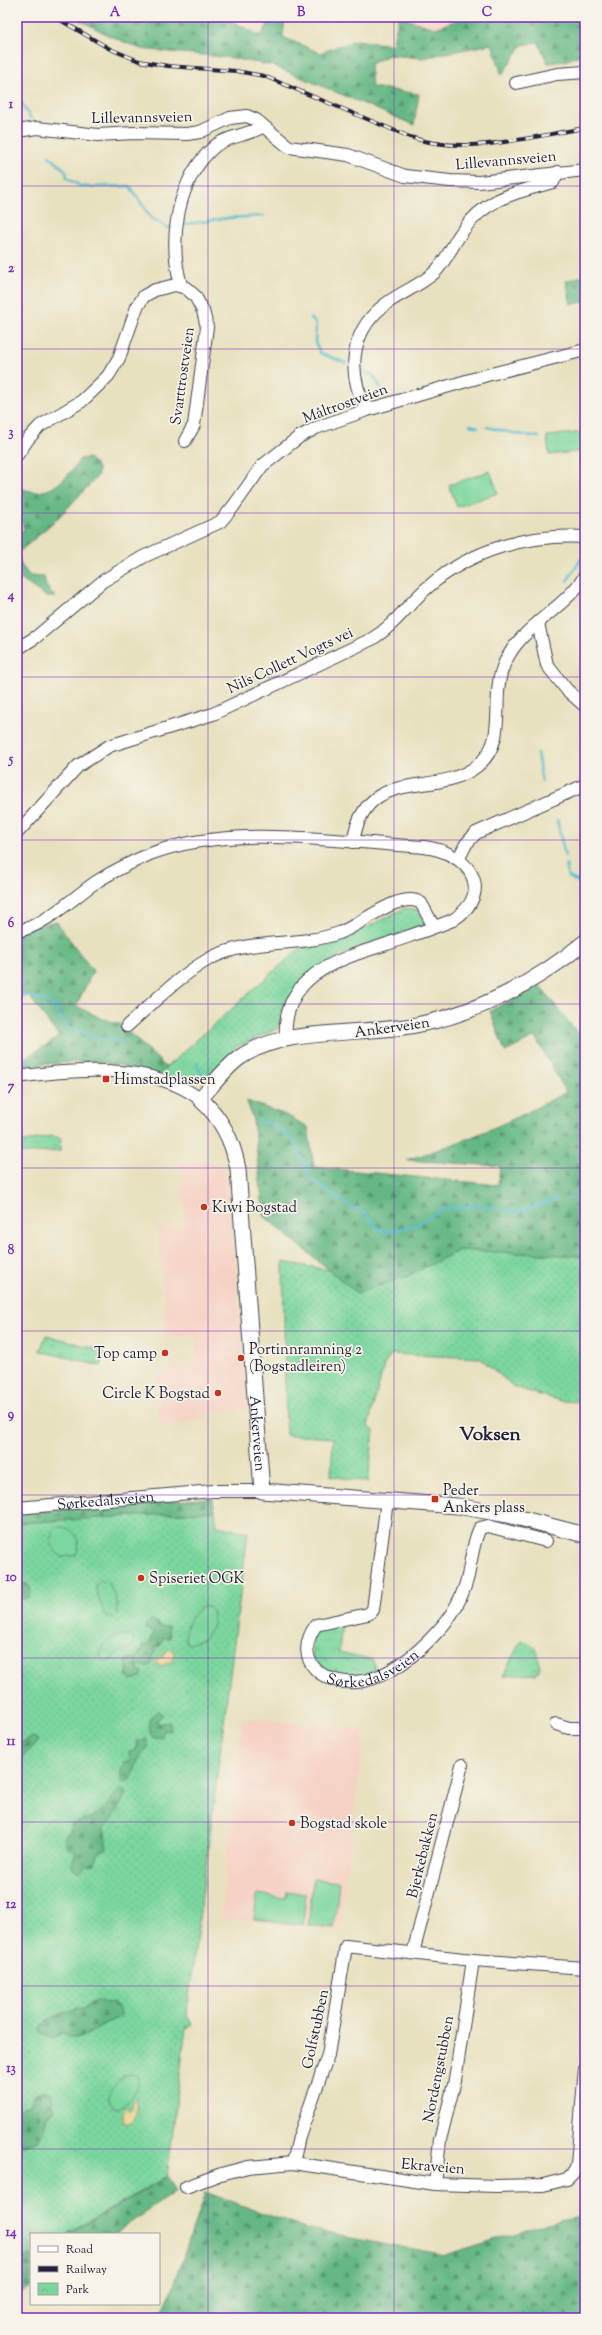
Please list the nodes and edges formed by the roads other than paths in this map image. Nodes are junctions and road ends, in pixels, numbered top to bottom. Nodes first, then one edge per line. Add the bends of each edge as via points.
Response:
1 (585, 72) edge
2 (516, 83) dead end
3 (263, 126) junction
4 (17, 132) edge
5 (585, 170) edge
6 (558, 172) junction
7 (181, 285) junction
8 (585, 350) edge
9 (366, 410) junction
10 (185, 441) dead end
11 (17, 455) edge
12 (585, 537) edge
13 (585, 576) edge
14 (538, 623) junction
15 (17, 649) edge
16 (585, 706) edge
17 (585, 785) edge
18 (17, 832) edge
19 (353, 842) junction
20 (459, 858) junction
21 (434, 927) junction
22 (17, 931) edge
23 (585, 942) edge
24 (127, 1026) dead end
25 (286, 1039) junction
26 (17, 1077) edge
27 (200, 1100) junction
28 (262, 1491) junction
29 (387, 1500) junction
30 (17, 1508) edge
31 (585, 1535) edge
32 (546, 1541) dead end
33 (556, 1724) dead end
34 (585, 1728) edge
35 (462, 1765) dead end
36 (413, 1953) junction
37 (473, 1960) junction
38 (585, 1968) edge
39 (585, 2068) edge
40 (293, 2164) junction
41 (435, 2184) junction
42 (186, 2187) dead end

1 - 2 street via 557,74
3 - 4 street, Lillevannsveien via 256,120 243,116 230,118 200,132 187,134 98,135 37,128
3 - 6 street, Lillevannsveien via 289,147 348,155 405,176 479,182
3 - 7 street via 215,146 193,171 182,199 176,226 177,264
5 - 6 street, Lillevannsveien
6 - 9 street via 553,182 515,193 480,210 461,232 441,265 417,286 391,300 369,321 356,347 353,373 358,394
7 - 10 street, Svarttrostveien via 199,302 207,328 194,425
7 - 11 street via 164,287 144,296 137,307 119,358 108,376 82,401 40,426
8 - 9 street, Måltrostveien
9 - 15 street, Måltrostveien via 299,437 262,466 220,522 143,557 103,581 36,638
12 - 18 street, Nils Collett Vogts vei via 539,538 484,552 446,572 391,626 372,639 213,714 109,746 78,766
13 - 14 street via 566,598
14 - 16 street via 548,665 563,686
14 - 19 street via 519,640 502,668 498,693 498,731 491,749 482,762 463,774 398,788 377,798 357,822
17 - 20 street via 476,833 466,844
19 - 20 street via 433,848
19 - 22 street via 237,837 175,847 150,854 111,872 34,926
20 - 21 street via 472,875 474,886 471,900 459,916
21 - 24 street via 421,903 407,899 396,902 331,936 268,942 235,949 194,969
21 - 25 street via 339,960 316,972 304,984 293,1002 287,1017
23 - 25 main road, Ankerveien via 552,967 520,986 490,1001 445,1018 400,1028
25 - 27 main road, Ankerveien via 260,1046 240,1057 224,1071
26 - 27 street, Ankerveien via 83,1070 139,1076 174,1085
27 - 28 main road, Ankerveien via 213,1112 227,1132 238,1169
28 - 29 main road, Sørkedalsveien
28 - 30 street, Sørkedalsveien via 213,1490
29 - 31 main road, Sørkedalsveien via 482,1510
29 - 32 street, Sørkedalsveien via 373,1610 368,1614 316,1625 308,1636 306,1653 310,1664 325,1677 353,1682 373,1678 404,1663 428,1642 461,1598 480,1528 488,1526
33 - 34 street via 569,1728
35 - 36 street, Bjerkebakken
36 - 37 street
36 - 40 street, Golfstubben via 346,1946 328,2055 299,2137
37 - 38 street
37 - 41 street, Nordengstubben via 460,2051 440,2140
39 - 41 street, Ekraveien via 578,2156 575,2171 570,2177 543,2185
40 - 41 street, Ekraveien
40 - 42 street, Ekraveien via 248,2167

